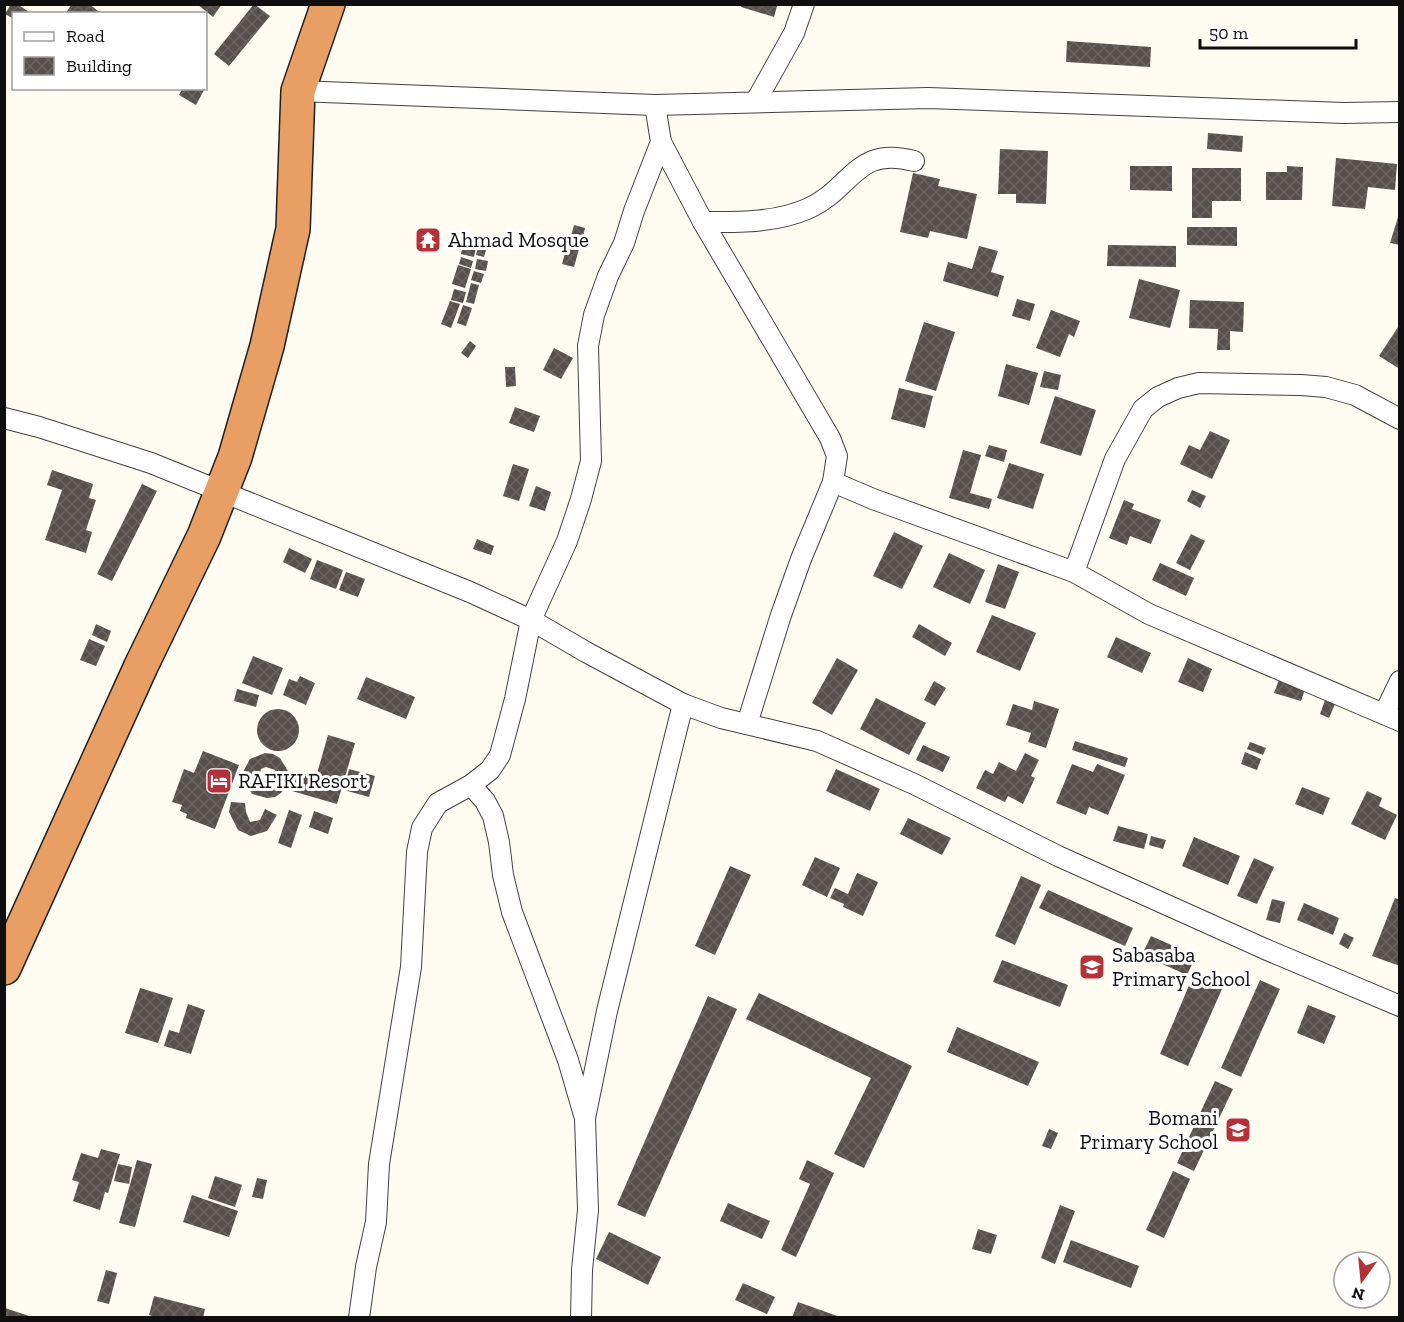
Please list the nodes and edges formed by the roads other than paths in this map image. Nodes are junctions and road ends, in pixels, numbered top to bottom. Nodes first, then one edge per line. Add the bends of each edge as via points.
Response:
1 (328, 4) edge
2 (804, 4) edge
3 (298, 92) junction
4 (756, 101) junction
5 (655, 105) junction
6 (1400, 112) edge
7 (661, 142) junction
8 (914, 161) dead end
9 (703, 222) junction
10 (4, 418) edge
11 (1400, 419) edge
12 (833, 482) junction
13 (222, 491) junction
14 (1074, 572) junction
15 (531, 620) junction
16 (1400, 681) edge
17 (683, 704) junction
18 (1392, 717) edge
19 (747, 724) junction
20 (471, 785) junction
21 (4, 968) edge
22 (1400, 1006) edge
23 (585, 1118) junction
24 (359, 1317) edge
25 (581, 1317) edge

1 - 3 highway
2 - 4 street via 794,33
3 - 5 street
3 - 13 highway via 293,229 254,395
4 - 5 street
4 - 6 street via 928,98
5 - 7 street
7 - 9 street
7 - 15 street via 594,315 588,345 591,461 570,531
8 - 9 street via 877,158 821,201 798,212 768,220
9 - 12 street via 830,438 837,456
10 - 13 street via 151,463
11 - 14 street via 1355,395 1326,387 1199,382 1158,397 1143,409 1115,459
12 - 14 street
12 - 19 street via 781,615
13 - 15 street
13 - 21 highway
14 - 18 street via 1149,614
15 - 17 street
15 - 20 street via 500,754 490,770
16 - 18 street
17 - 19 street
17 - 23 street via 607,1011
19 - 22 street via 817,741 1058,856
20 - 23 street via 493,816 512,912 568,1060
20 - 24 street via 438,803 422,828 417,852 411,967
23 - 25 street via 588,1210

